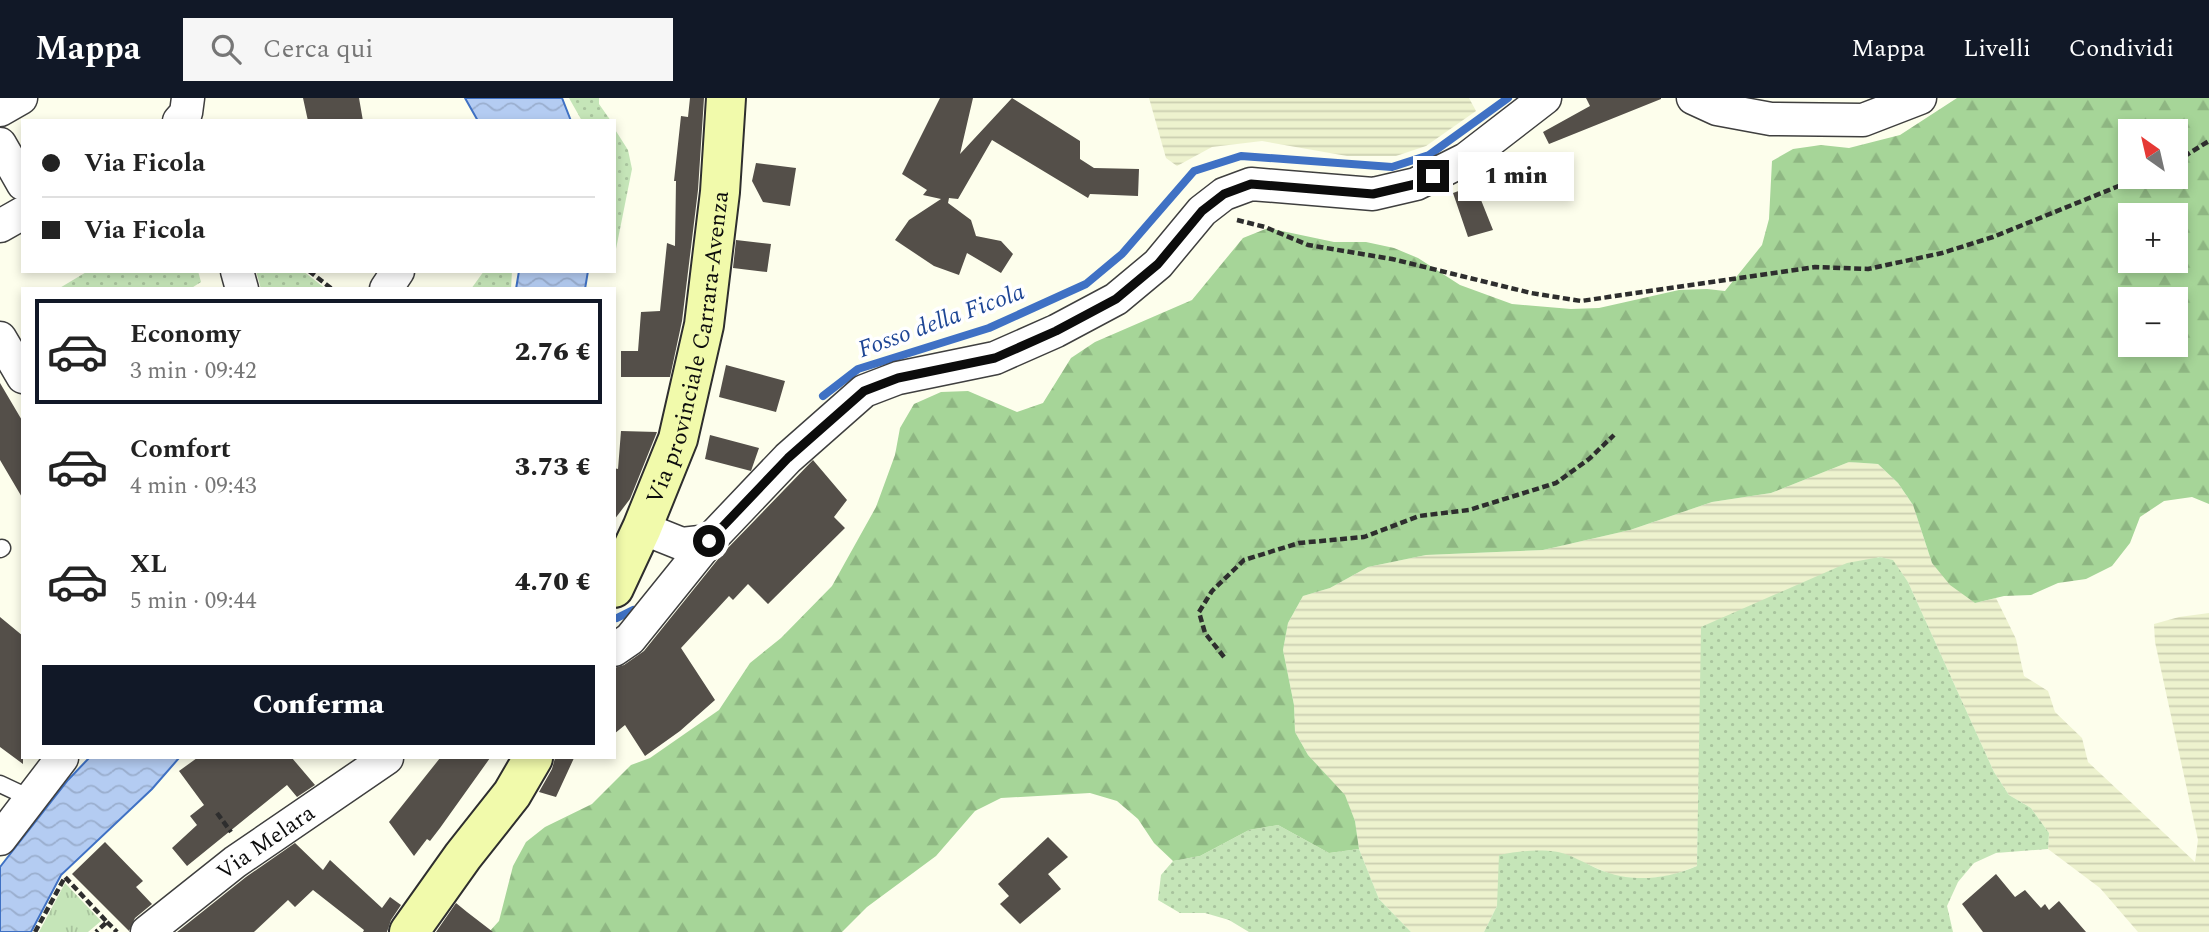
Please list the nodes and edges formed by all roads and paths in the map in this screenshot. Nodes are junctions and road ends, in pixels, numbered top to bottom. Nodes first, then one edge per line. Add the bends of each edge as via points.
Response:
1 (21, 98) edge
2 (726, 98) edge
3 (1545, 98) edge
4 (1693, 98) edge
5 (1920, 98) edge
6 (0, 110) edge
7 (2209, 141) edge
8 (0, 144) edge
9 (2188, 154) edge
10 (21, 181) edge
11 (2118, 186) edge
12 (1202, 211) junction
13 (21, 214) edge
14 (0, 226) edge
15 (312, 273) edge
16 (329, 287) edge
17 (0, 338) edge
18 (21, 374) edge
19 (1614, 435) dead end
20 (642, 528) junction
21 (709, 541) junction
22 (616, 584) edge
23 (616, 649) edge
24 (1224, 657) dead end
25 (61, 759) edge
26 (386, 759) edge
27 (532, 759) edge
28 (0, 784) edge
29 (32, 799) junction
30 (0, 839) edge
31 (107, 922) junction
32 (35, 932) edge
33 (96, 932) edge
34 (117, 932) edge
35 (147, 932) edge
36 (409, 932) edge

1 - 6 street
2 - 20 main road, Via provinciale Carrara-Avenza via 704,326 678,439
3 - 12 street via 1466,159 1416,184 1373,194 1251,184 1224,194
4 - 5 street via 1771,119 1863,120
7 - 9 path
8 - 10 street
11 - 12 path via 1993,237 1868,269 1815,267 1581,300 1308,245 1265,227
12 - 21 street via 1158,264 1116,299 1092,312 995,358 898,378 864,391 788,458
13 - 14 street
15 - 16 path
17 - 18 street
19 - 24 path via 1556,483 1469,510 1419,516 1364,537 1299,543 1244,560 1212,591 1199,612 1205,633
20 - 21 street via 681,544
20 - 22 main road, Via provinciale Carrara-Avenza
21 - 23 street via 630,639
25 - 29 street
26 - 35 street, Via Melara via 236,862
27 - 36 main road via 512,794
28 - 29 lane
29 - 30 street
31 - 32 path via 65,877
31 - 33 path
31 - 34 path

